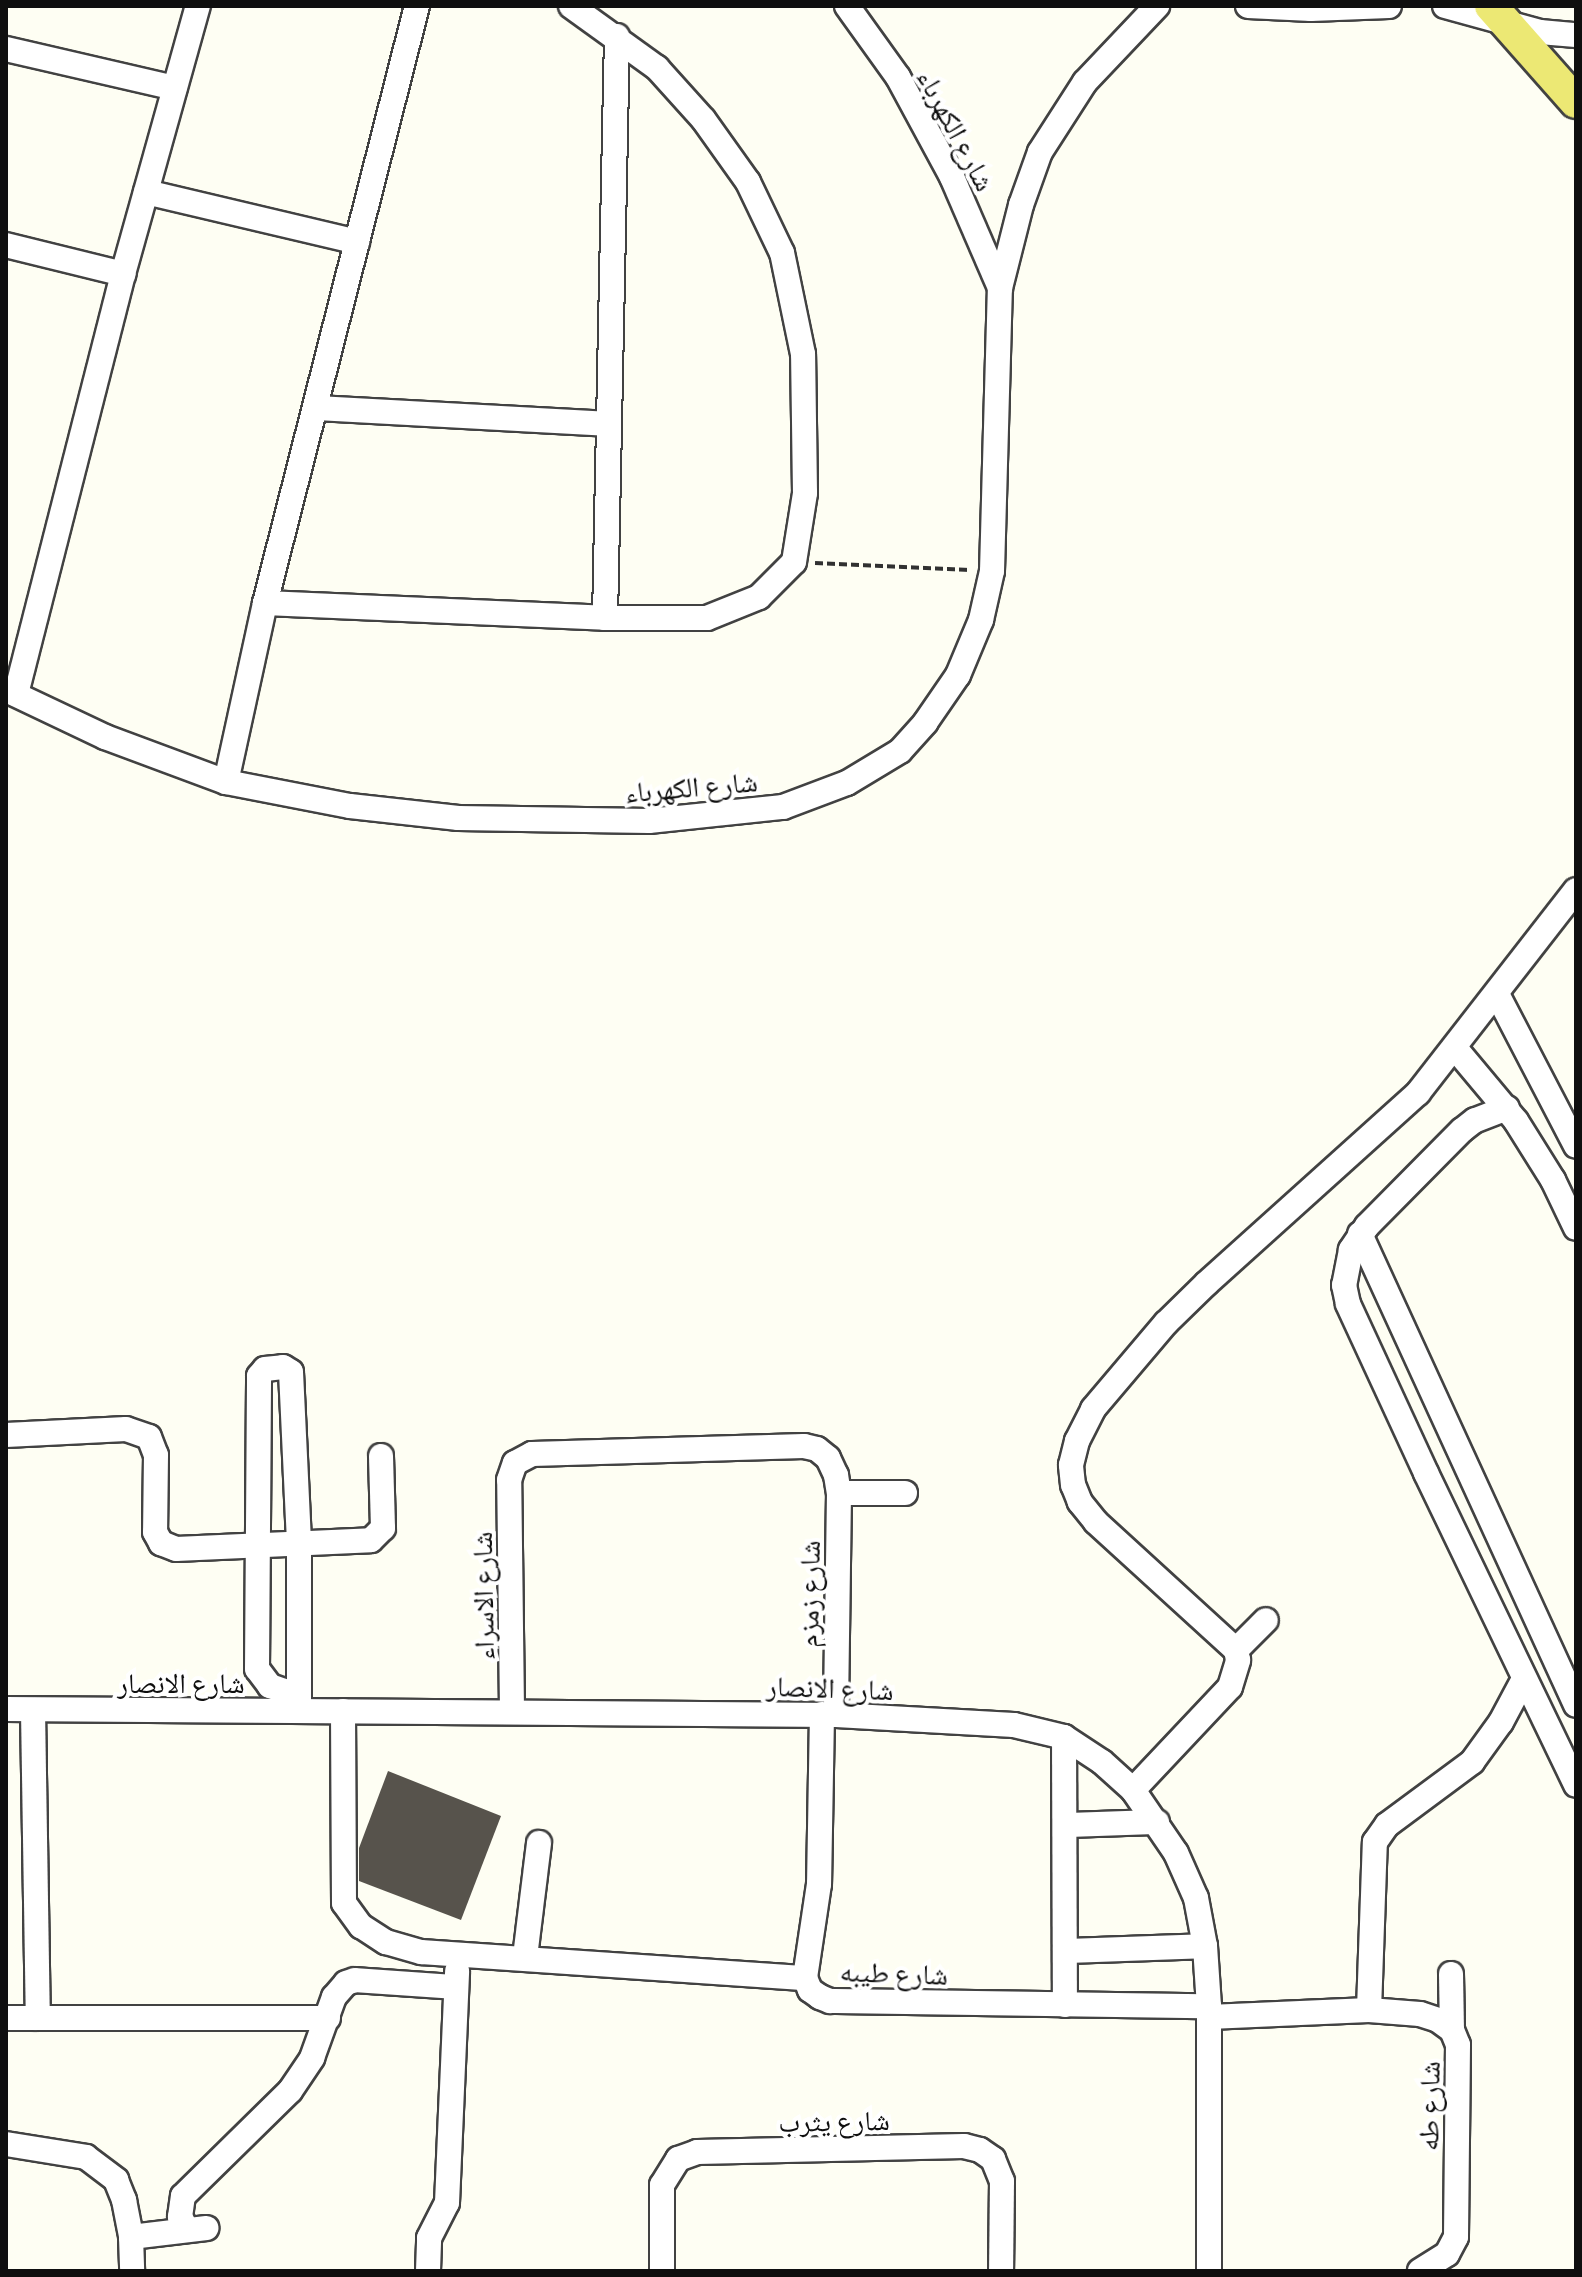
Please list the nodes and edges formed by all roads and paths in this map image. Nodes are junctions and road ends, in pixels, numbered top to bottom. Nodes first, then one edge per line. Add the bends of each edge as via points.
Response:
1 (198, 6) edge
2 (417, 6) edge
3 (571, 6) edge
4 (847, 6) edge
5 (1157, 6) edge
6 (1248, 6) edge
7 (1389, 6) edge
8 (1445, 6) edge
9 (1496, 13) edge
10 (1576, 35) edge
11 (617, 36) junction
12 (6, 49) edge
13 (175, 88) junction
14 (1576, 102) edge
15 (146, 192) junction
16 (357, 242) junction
17 (6, 245) edge
18 (123, 274) junction
19 (1000, 288) junction
20 (315, 408) junction
21 (608, 424) junction
22 (794, 562) junction
23 (992, 571) junction
24 (265, 603) junction
25 (605, 618) junction
26 (11, 692) edge
27 (226, 782) junction
28 (1576, 890) edge
29 (1497, 994) junction
30 (1455, 1048) junction
31 (1507, 1108) junction
32 (1576, 1146) edge
33 (1576, 1228) edge
34 (1360, 1234) junction
35 (6, 1435) edge
36 (381, 1456) dead end
37 (838, 1484) junction
38 (905, 1493) dead end
39 (299, 1542) junction
40 (257, 1547) junction
41 (1266, 1620) dead end
42 (1236, 1650) junction
43 (1524, 1679) junction
44 (299, 1703) junction
45 (1576, 1705) edge
46 (6, 1709) edge
47 (33, 1710) junction
48 (512, 1710) junction
49 (343, 1711) junction
50 (829, 1714) junction
51 (1064, 1737) junction
52 (1576, 1785) edge
53 (1133, 1790) junction
54 (1157, 1822) junction
55 (1066, 1825) junction
56 (539, 1843) dead end
57 (1205, 1946) junction
58 (1065, 1951) junction
59 (458, 1954) junction
60 (525, 1957) junction
61 (1451, 1974) dead end
62 (805, 1978) junction
63 (456, 1987) junction
64 (1065, 2005) junction
65 (1369, 2010) junction
66 (1209, 2012) junction
67 (6, 2018) edge
68 (38, 2018) junction
69 (328, 2018) junction
70 (1452, 2030) junction
71 (6, 2144) edge
72 (131, 2237) junction
73 (132, 2271) edge
74 (428, 2271) edge
75 (662, 2271) edge
76 (1001, 2271) edge
77 (1209, 2271) edge
78 (1420, 2271) edge

1 - 13 street
2 - 16 street
3 - 11 street
4 - 19 street, شارع الكهرباء via 898,77 952,177
5 - 19 street, شارع الكهرباء via 1085,82 1040,152
6 - 7 street
8 - 9 street
9 - 10 street via 1540,32
9 - 14 main road
11 - 21 street
11 - 22 street via 657,68 703,119 748,182 782,253 803,354 805,493
12 - 13 street
13 - 15 street
15 - 16 street
15 - 18 street
16 - 20 street
17 - 18 street
18 - 26 street
19 - 23 street, شارع الكهرباء
20 - 21 street
20 - 24 street
21 - 25 street
22 - 23 path
22 - 25 street via 759,597 707,618
23 - 27 street, شارع الكهرباء via 981,620 958,675 925,723 900,751 847,783 783,807 649,821 458,818 350,806
24 - 25 street
24 - 27 street
26 - 27 street, شارع الكهرباء via 105,737
28 - 29 street
29 - 30 street
29 - 32 street
30 - 31 street
30 - 42 street via 1418,1093 1166,1323 1093,1409 1077,1441 1071,1465 1080,1502
31 - 33 street
31 - 34 street via 1462,1130
34 - 43 street via 1345,1267 1348,1304
34 - 45 street
35 - 40 street via 141,1432 153,1443 156,1455 155,1532 161,1543 176,1549
36 - 39 street via 383,1528 371,1540
37 - 38 street
37 - 48 street, شارع الاسراء via 828,1458 804,1446 532,1454 515,1463 509,1480
37 - 50 street, شارع زمزم
39 - 40 street
39 - 40 street via 291,1372 283,1367 265,1369 259,1376
39 - 44 street
40 - 44 street via 257,1669 270,1686
41 - 42 street
42 - 53 street via 1238,1669 1230,1687
43 - 52 street
43 - 65 street via 1472,1762 1387,1825 1375,1842
44 - 47 street, شارع الانصار
44 - 49 street, شارع الانصار
46 - 47 street, شارع الانصار
47 - 68 street
48 - 49 street, شارع الانصار
48 - 50 street, شارع الانصار
49 - 59 street via 344,1903 361,1926 386,1942
50 - 51 street, شارع الانصار via 1014,1725
50 - 62 street, شارع طيبه via 819,1884
51 - 53 street, شارع الانصار
51 - 55 street
53 - 54 street, شارع الانصار
54 - 55 street
54 - 57 street, شارع الانصار via 1196,1898
55 - 58 street
56 - 60 street
57 - 58 street
57 - 66 street, شارع الانصار
58 - 64 street
59 - 60 street
59 - 63 street
60 - 62 street
61 - 70 street
62 - 64 street, شارع طيبه via 810,1990 830,2001
63 - 69 street via 355,1980 341,1988
63 - 74 street via 447,2203 429,2238
64 - 66 street, شارع طيبه
65 - 66 street, شارع طه
65 - 70 street, شارع طه via 1420,2014
66 - 77 street, شارع الانصار
67 - 68 street
68 - 69 street
69 - 72 street via 312,2058 290,2091 183,2196 180,2217 196,2229
70 - 78 street, شارع طه via 1458,2045 1456,2237 1447,2254
71 - 72 street via 76,2154 103,2168 116,2180
72 - 73 street
75 - 76 street, شارع يثرب via 662,2185 678,2159 697,2152 964,2146 993,2159 1002,2181

